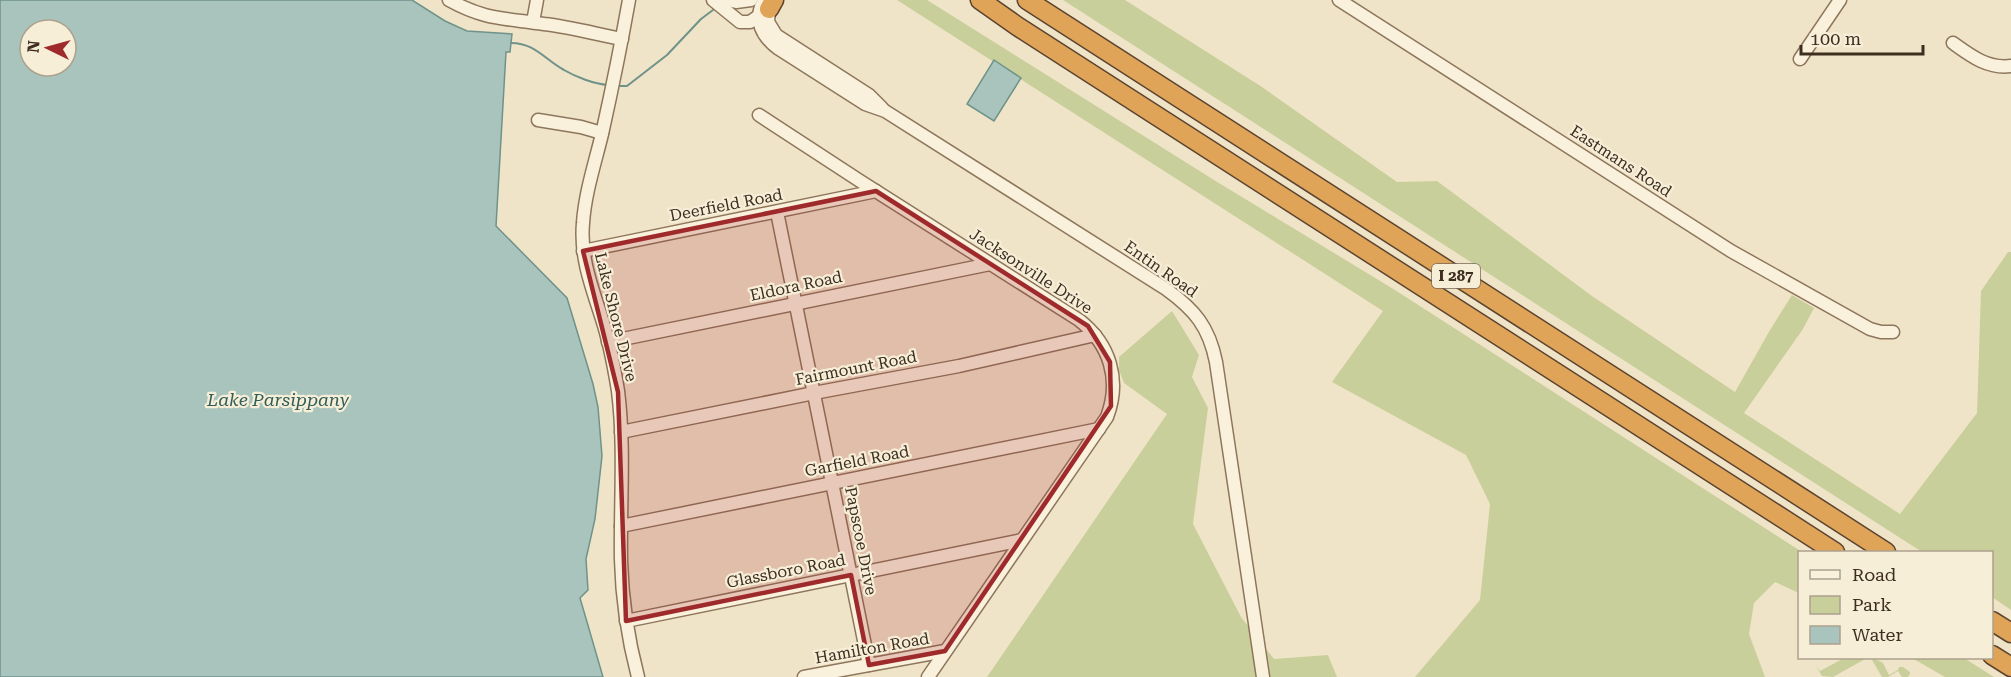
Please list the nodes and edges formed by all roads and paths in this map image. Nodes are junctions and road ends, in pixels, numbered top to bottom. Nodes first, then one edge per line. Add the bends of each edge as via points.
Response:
1 (449, 0) edge
2 (537, 0) edge
3 (629, 0) edge
4 (713, 0) edge
5 (727, 0) edge
6 (751, 0) edge
7 (964, 0) edge
8 (980, 0) edge
9 (1027, 0) edge
10 (1339, 0) edge
11 (1840, 0) edge
12 (766, 6) edge
13 (533, 22) junction
14 (1017, 26) junction
15 (622, 39) junction
16 (1953, 43) dead end
17 (1800, 59) dead end
18 (2011, 66) edge
19 (759, 115) dead end
20 (538, 120) dead end
21 (602, 134) junction
22 (876, 192) junction
23 (777, 212) junction
24 (583, 251) junction
25 (990, 264) junction
26 (795, 303) junction
27 (1893, 332) dead end
28 (1095, 335) junction
29 (608, 342) junction
30 (814, 393) junction
31 (1099, 429) junction
32 (621, 432) junction
33 (832, 483) junction
34 (621, 526) junction
35 (1022, 540) junction
36 (1833, 551) edge
37 (1884, 551) edge
38 (851, 575) junction
39 (626, 621) junction
40 (1993, 622) edge
41 (2011, 633) edge
42 (945, 651) junction
43 (1993, 656) edge
44 (869, 665) junction
45 (2011, 667) edge
46 (638, 677) edge
47 (804, 677) edge
48 (928, 677) edge
49 (1263, 677) edge

1 - 13 street via 480,15
2 - 13 street
3 - 15 street, Lake Shore Drive
4 - 12 street, Entin Road via 740,22 750,22
5 - 6 street
7 - 14 highway, I 287
8 - 14 highway
9 - 37 highway, I 287
10 - 27 street, Eastmans Road via 1731,251 1870,329
11 - 17 street
12 - 49 street, Entin Road via 768,22 776,35 869,95 885,111 1166,289 1205,328 1216,362
13 - 15 street
14 - 36 highway, I 287
15 - 21 street, Lake Shore Drive
16 - 18 street via 1988,65
19 - 22 street, Jacksonville Drive
20 - 21 street
21 - 24 street, Lake Shore Drive via 583,222
22 - 23 street, Deerfield Road
22 - 25 street, Jacksonville Drive
23 - 24 street, Deerfield Road
23 - 26 street, Papscoe Drive
24 - 29 street, Lake Shore Drive
25 - 26 street, Eldora Road
25 - 28 street, Jacksonville Drive via 1079,320
26 - 29 street, Eldora Road
26 - 30 street, Papscoe Drive
28 - 30 street, Fairmount Road
28 - 31 street, Jacksonville Drive via 1107,353 1114,384 1111,406
29 - 32 street, Lake Shore Drive
30 - 32 street, Fairmount Road
30 - 33 street, Papscoe Drive
31 - 33 street, Garfield Road
31 - 35 street, Jacksonville Drive
32 - 34 street, Lake Shore Drive
33 - 34 street, Garfield Road
33 - 38 street, Papscoe Drive
34 - 39 street, Lake Shore Drive
35 - 38 street, Glassboro Road
35 - 42 street, Jacksonville Drive
38 - 39 street, Glassboro Road
38 - 44 street, Papscoe Drive
39 - 46 street, Lake Shore Drive
40 - 41 highway
42 - 44 street, Hamilton Road
42 - 48 street, Jacksonville Drive
43 - 45 highway
44 - 47 street, Hamilton Road

